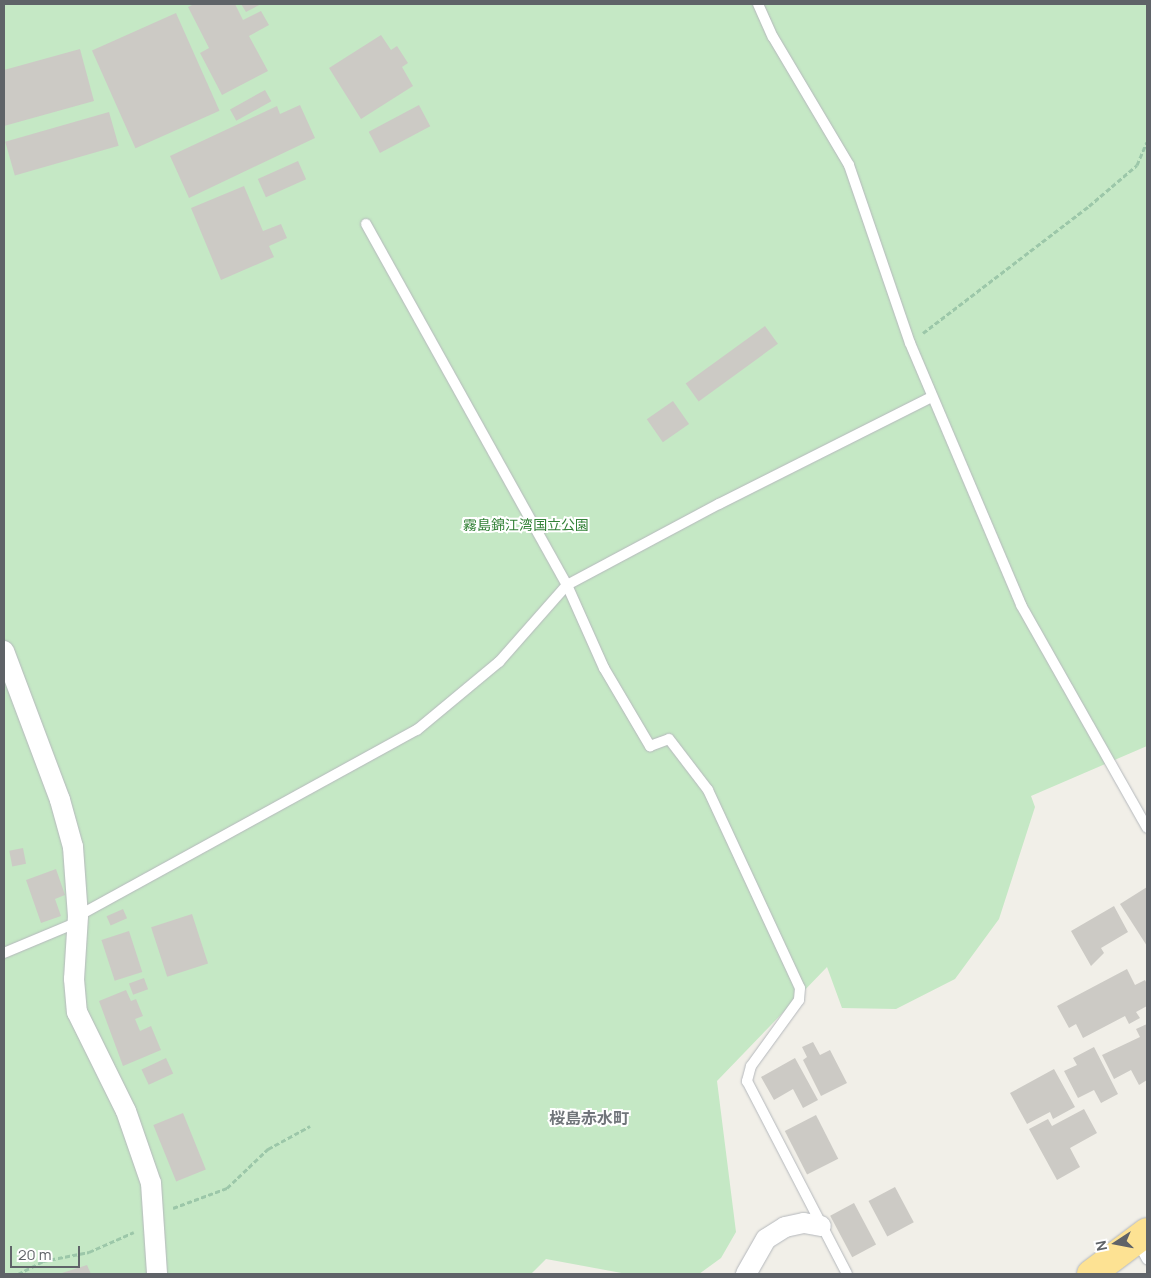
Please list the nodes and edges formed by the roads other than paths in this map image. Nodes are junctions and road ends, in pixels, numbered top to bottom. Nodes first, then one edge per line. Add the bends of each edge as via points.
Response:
1 (758, 4) edge
2 (366, 224) dead end
3 (932, 397) junction
4 (568, 585) junction
5 (4, 651) edge
6 (1147, 828) edge
7 (78, 919) junction
8 (4, 953) edge
9 (821, 1226) junction
10 (1143, 1244) edge
11 (157, 1274) edge
12 (746, 1274) edge
13 (847, 1274) edge
14 (1091, 1274) edge

1 - 3 lane via 773,37 849,165 910,343
2 - 4 lane
3 - 4 lane via 719,504
3 - 6 lane via 1021,605
4 - 7 lane via 499,662 417,730
4 - 9 lane via 604,668 650,746 669,739 708,790 800,988 799,1000 751,1066 747,1081
5 - 7 street via 60,800 73,847
7 - 8 lane
7 - 11 street via 74,979 77,1012 126,1111 151,1183
9 - 12 street via 794,1225 766,1239
9 - 13 lane
10 - 14 highway

